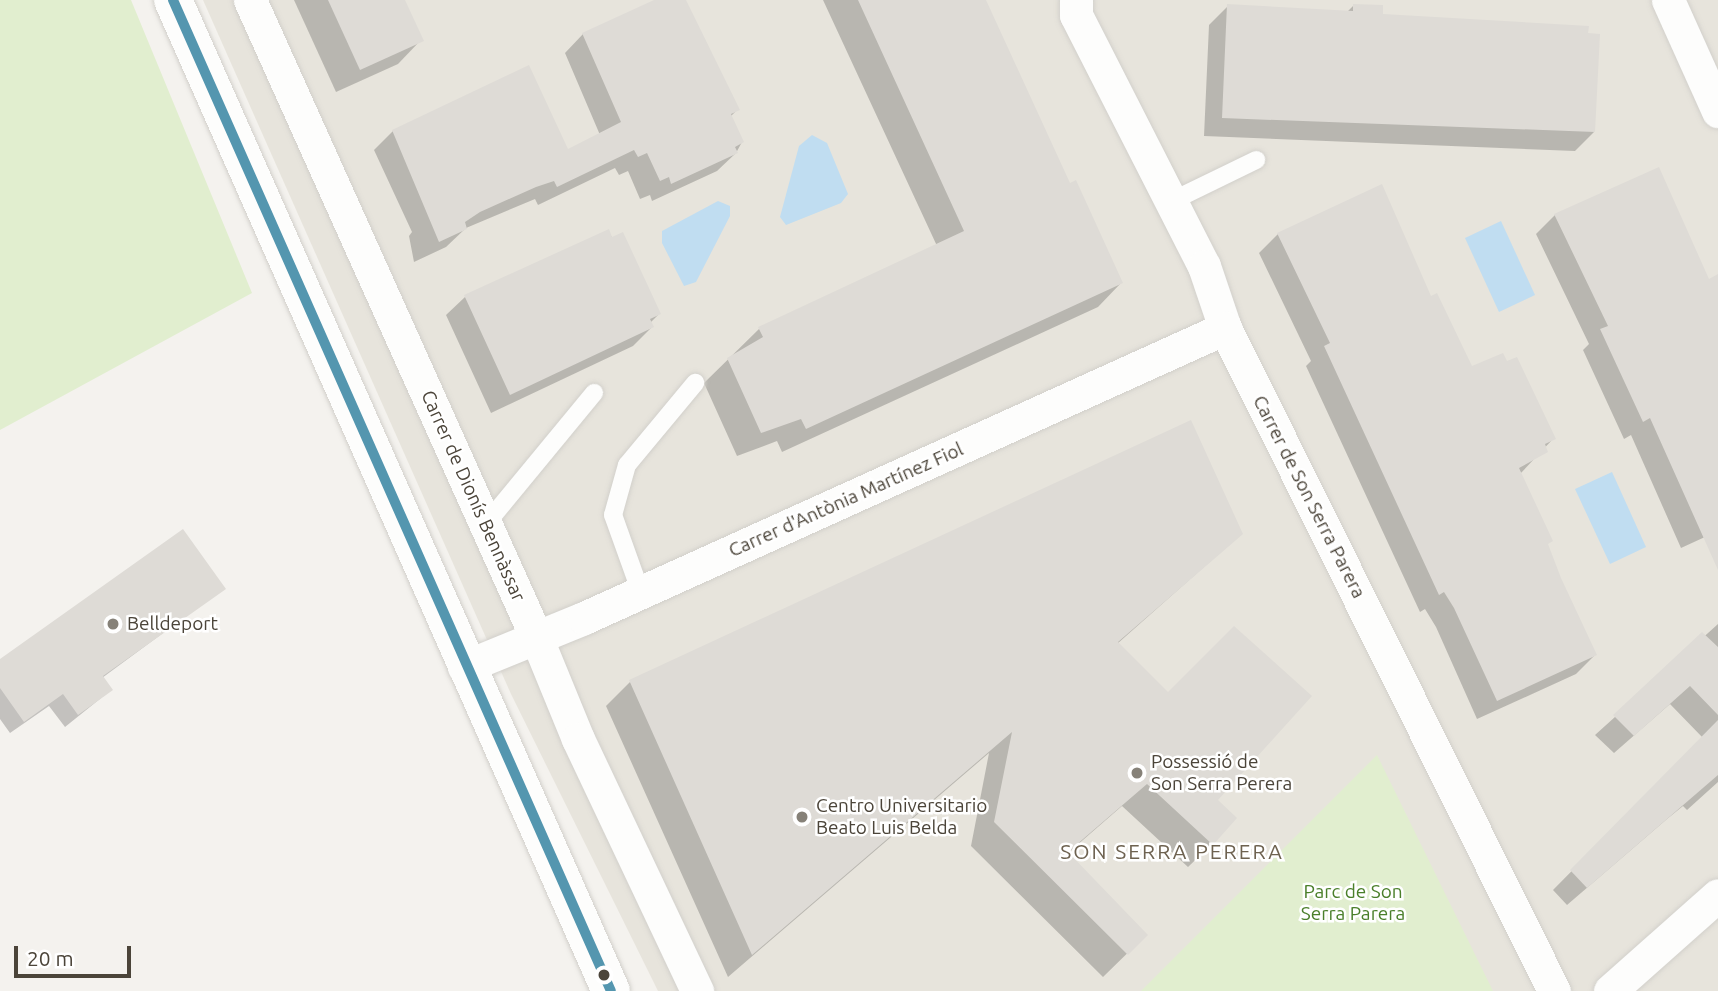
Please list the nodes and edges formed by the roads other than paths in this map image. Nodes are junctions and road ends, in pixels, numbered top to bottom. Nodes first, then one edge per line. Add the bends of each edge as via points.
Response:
1 (173, 0) edge
2 (250, 0) edge
3 (1076, 0) edge
4 (1668, 0) edge
5 (1718, 111) edge
6 (1256, 160) dead end
7 (1170, 202) junction
8 (1225, 328) junction
9 (695, 383) dead end
10 (594, 393) dead end
11 (486, 524) junction
12 (641, 593) junction
13 (537, 639) junction
14 (464, 667) junction
15 (1718, 895) edge
16 (611, 991) edge
17 (698, 991) edge
18 (1554, 991) edge
19 (1610, 991) edge

1 - 14 street
2 - 11 street, Carrer de Dionís Bennàssar
3 - 7 street, Carrer de Son Serra Parera via 1076,15
4 - 5 street
6 - 7 lane
7 - 8 street, Carrer de Son Serra Parera via 1204,266
8 - 12 street, Carrer d'Antònia Martínez Fiol
8 - 18 street, Carrer de Son Serra Parera
9 - 12 lane via 628,465 613,515
10 - 11 lane
11 - 13 street, Carrer de Dionís Bennàssar
12 - 13 street, Carrer d'Antònia Martínez Fiol
13 - 14 street, Carrer d'Antònia Martínez Fiol
13 - 17 street, Carrer de Dionís Bennàssar via 578,738
14 - 16 street
15 - 19 street

